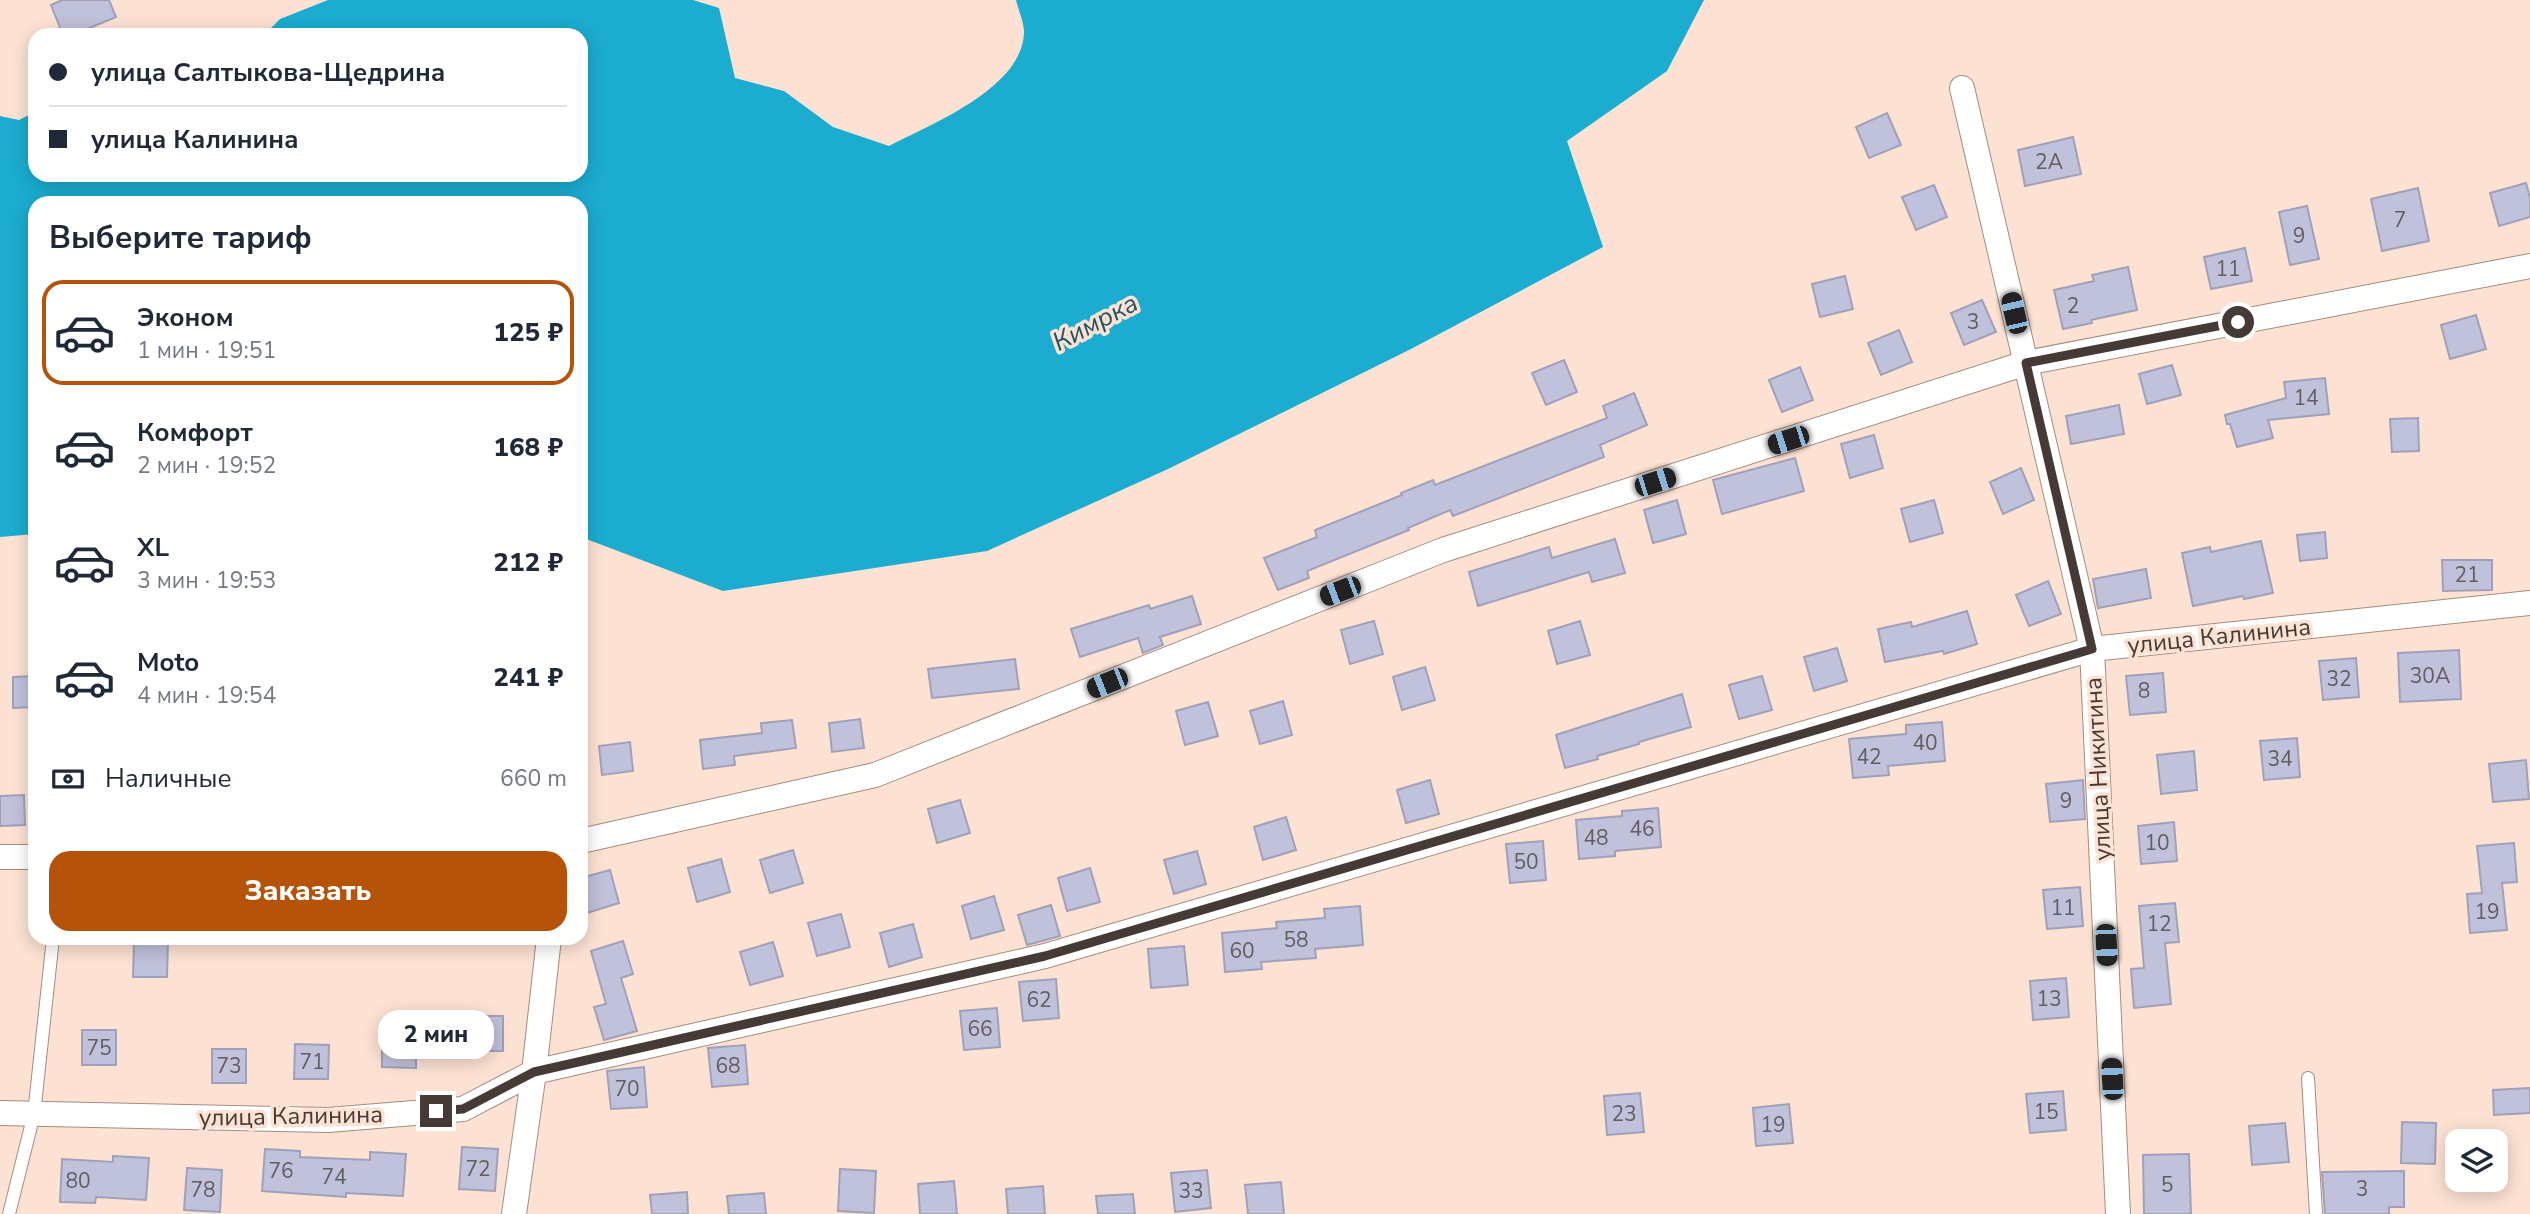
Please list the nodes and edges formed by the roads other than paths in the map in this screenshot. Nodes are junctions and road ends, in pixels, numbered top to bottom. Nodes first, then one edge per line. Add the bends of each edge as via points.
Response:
1 (1962, 88) dead end
2 (2530, 265) edge
3 (2026, 363) junction
4 (2530, 603) edge
5 (2092, 649) junction
6 (588, 839) edge
7 (0, 857) edge
8 (28, 857) edge
9 (51, 945) edge
10 (548, 945) edge
11 (534, 1072) junction
12 (2308, 1079) dead end
13 (0, 1113) edge
14 (34, 1114) junction
15 (9, 1214) edge
16 (513, 1214) edge
17 (2118, 1214) edge
18 (2316, 1214) edge

1 - 3 street, улица Никитина
2 - 3 street
3 - 5 street, улица Никитина
3 - 6 street via 1443,550 875,775
4 - 5 street, улица Калинина
5 - 11 street, улица Калинина via 1045,956
5 - 17 street, улица Никитина
7 - 8 street
9 - 14 lane
10 - 11 street
11 - 14 street, улица Калинина via 463,1109 328,1120
11 - 16 street
12 - 18 lane
13 - 14 street, улица Калинина
14 - 15 lane

